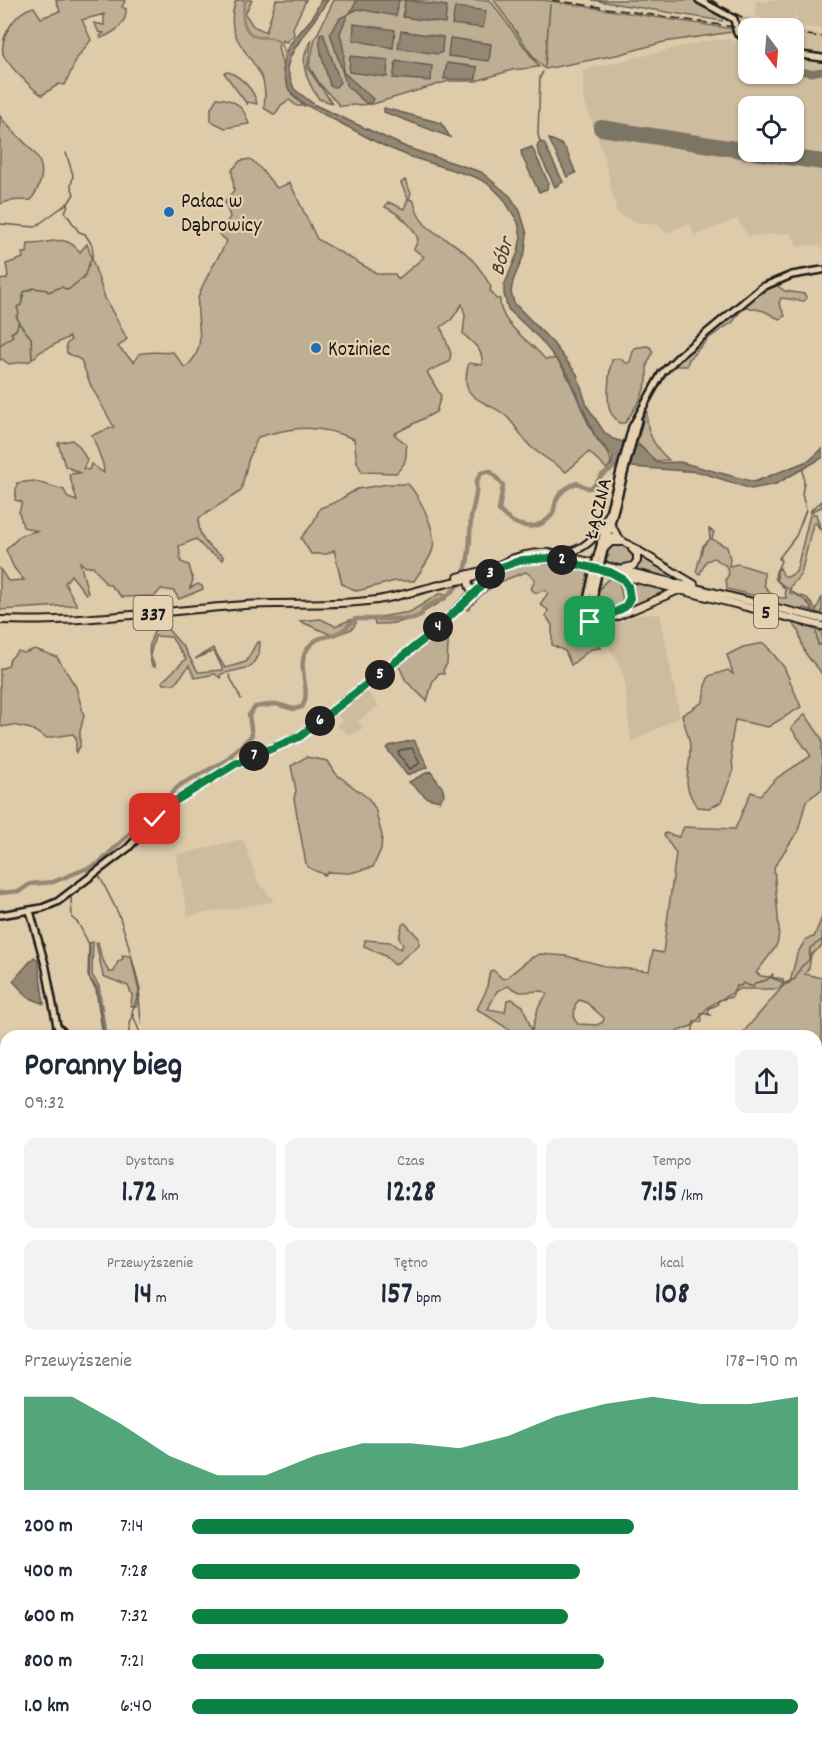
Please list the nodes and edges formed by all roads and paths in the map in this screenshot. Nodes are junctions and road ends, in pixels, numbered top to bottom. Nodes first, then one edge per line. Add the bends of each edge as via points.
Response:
1 (699, 0) edge
2 (738, 34) edge
3 (804, 55) edge
4 (822, 58) edge
5 (822, 270) edge
6 (608, 520) junction
7 (620, 538) junction
8 (604, 543) junction
9 (558, 553) junction
10 (498, 566) junction
11 (619, 568) junction
12 (610, 572) junction
13 (596, 574) junction
14 (480, 580) junction
15 (469, 583) junction
16 (702, 589) junction
17 (681, 590) junction
18 (594, 591) joint
19 (586, 600) joint
20 (603, 613) junction
21 (589, 616) junction
22 (822, 619) edge
23 (0, 621) edge
24 (822, 626) edge
25 (30, 911) junction
26 (0, 915) edge
27 (61, 1030) edge

1 - 2 street via 734,19
3 - 4 street
5 - 6 street, ŁĄCZNA via 783,278 758,290 672,362 639,412
6 - 7 main road
6 - 8 street, ŁĄCZNA
6 - 9 main road via 590,542
7 - 8 main road
7 - 16 main road
8 - 11 main road via 618,541 636,552 635,565
8 - 13 street, ŁĄCZNA, bridge
9 - 10 main road, 5 via 527,554
9 - 11 main road, 5
10 - 14 main road, 5
10 - 15 main road
11 - 16 main road, 5
12 - 14 main road, 5 via 536,558 498,568
12 - 17 main road, 5
12 - 20 main road via 627,583 629,600 619,612
13 - 18 street, ŁĄCZNA
13 - 19 street, ŁĄCZNA
14 - 15 main road, 5
14 - 15 main road, 5
15 - 23 main road, 337 via 441,584 360,602 268,604 62,621
15 - 25 street, 5 via 466,597 425,639 299,737 235,764 202,783 172,803 128,848 66,896
16 - 22 main road, 5
17 - 21 main road via 616,617
17 - 24 main road, 5
18 - 20 main road via 594,604
19 - 21 main road
20 - 21 main road
25 - 26 street, 5
25 - 27 street

